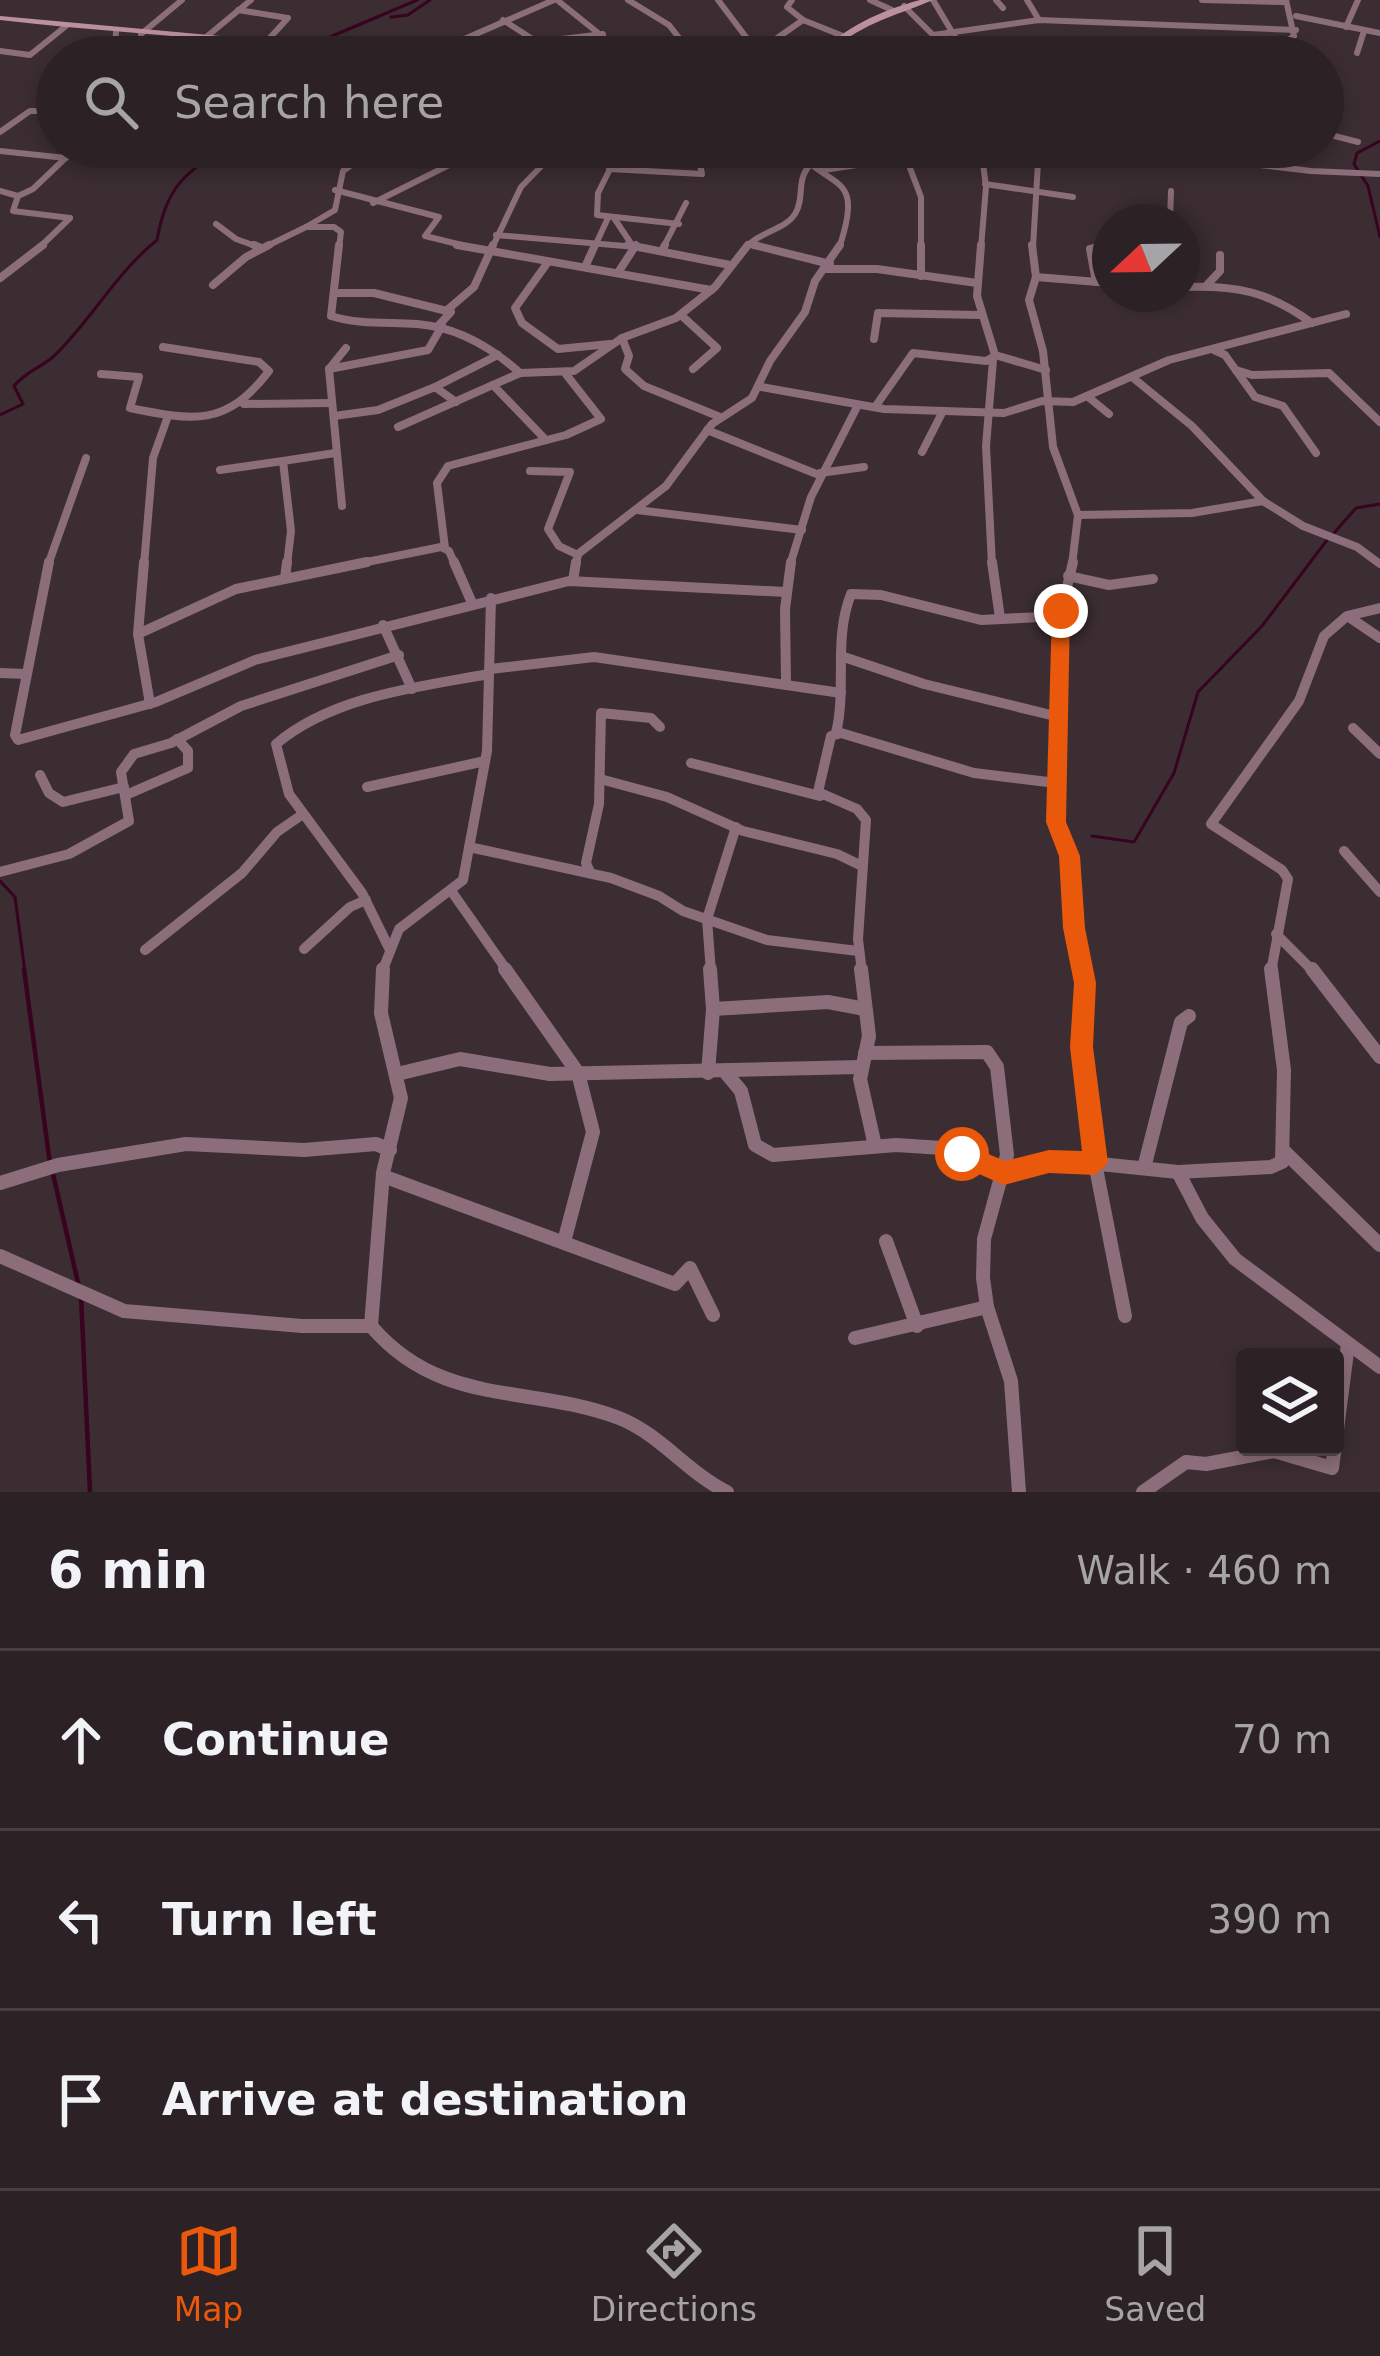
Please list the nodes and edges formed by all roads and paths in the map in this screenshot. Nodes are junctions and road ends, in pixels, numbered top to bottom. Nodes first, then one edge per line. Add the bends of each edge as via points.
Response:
1 (182, 0) edge
2 (251, 0) edge
3 (555, 0) edge
4 (628, 0) edge
5 (718, 0) edge
6 (792, 0) edge
7 (870, 0) edge
8 (931, 0) edge
9 (996, 0) edge
10 (1027, 0) edge
11 (1202, 0) edge
12 (1358, 0) edge
13 (1286, 1) edge
14 (910, 3) edge
15 (1003, 8) dead end
16 (238, 10) junction
17 (892, 10) junction
18 (1295, 16) junction
19 (0, 18) edge
20 (503, 20) junction
21 (803, 20) junction
22 (1039, 20) junction
23 (66, 26) junction
24 (1161, 26) junction
25 (1346, 27) junction
26 (951, 30) junction
27 (1296, 30) junction
28 (1364, 31) junction
29 (116, 32) junction
30 (1380, 33) edge
31 (140, 34) junction
32 (603, 34) junction
33 (933, 35) joint
34 (54, 36) edge
35 (116, 36) edge
36 (172, 36) edge
37 (207, 36) edge
38 (272, 36) edge
39 (468, 36) edge
40 (528, 36) edge
41 (586, 36) edge
42 (605, 36) edge
43 (677, 36) edge
44 (745, 36) edge
45 (782, 36) edge
46 (843, 36) joint
47 (955, 36) edge
48 (1165, 36) edge
49 (1293, 36) edge
50 (0, 51) edge
51 (36, 51) edge
52 (1357, 53) dead end
53 (36, 111) edge
54 (0, 132) edge
55 (1344, 138) edge
56 (1358, 142) dead end
57 (0, 151) edge
58 (36, 155) edge
59 (53, 168) edge
60 (345, 168) edge
61 (443, 168) edge
62 (540, 168) edge
63 (637, 168) edge
64 (701, 168) edge
65 (807, 168) edge
66 (816, 168) edge
67 (837, 168) edge
68 (912, 168) edge
69 (983, 168) edge
70 (1035, 168) edge
71 (1288, 168) edge
72 (609, 170) joint
73 (824, 170) junction
74 (636, 172) junction
75 (1380, 174) edge
76 (986, 184) junction
77 (335, 190) junction
78 (0, 191) edge
79 (1171, 191) dead end
80 (1038, 195) junction
81 (18, 196) junction
82 (1072, 196) dead end
83 (373, 203) junction
84 (686, 203) dead end
85 (1171, 204) edge
86 (11, 208) junction
87 (0, 217) edge
88 (611, 218) junction
89 (216, 224) dead end
90 (679, 224) junction
91 (306, 227) junction
92 (496, 235) junction
93 (594, 242) junction
94 (748, 244) junction
95 (635, 246) junction
96 (261, 248) junction
97 (662, 251) junction
98 (494, 254) junction
99 (1220, 255) dead end
100 (548, 262) junction
101 (730, 265) junction
102 (827, 266) junction
103 (585, 267) junction
104 (619, 271) junction
105 (921, 277) junction
106 (1036, 277) junction
107 (0, 278) edge
108 (1092, 282) edge
109 (977, 283) junction
110 (213, 285) dead end
111 (1200, 286) edge
112 (1205, 286) junction
113 (712, 290) junction
114 (334, 292) junction
115 (446, 311) junction
116 (1346, 314) dead end
117 (681, 315) junction
118 (981, 315) junction
119 (1312, 322) junction
120 (440, 326) junction
121 (874, 339) dead end
122 (617, 341) junction
123 (164, 347) dead end
124 (346, 348) dead end
125 (1211, 349) junction
126 (498, 355) junction
127 (994, 358) junction
128 (329, 369) junction
129 (693, 369) dead end
130 (1046, 370) junction
131 (1236, 370) junction
132 (520, 373) junction
133 (566, 373) junction
134 (101, 374) dead end
135 (1132, 377) junction
136 (494, 385) junction
137 (435, 387) junction
138 (761, 387) junction
139 (1087, 397) junction
140 (1046, 401) junction
141 (456, 402) junction
142 (332, 403) junction
143 (244, 404) junction
144 (858, 405) junction
145 (875, 407) junction
146 (943, 411) junction
147 (989, 413) junction
148 (1109, 414) dead end
149 (168, 416) junction
150 (334, 416) junction
151 (720, 417) junction
152 (1380, 422) edge
153 (398, 427) dead end
154 (706, 430) junction
155 (544, 438) junction
156 (922, 452) dead end
157 (335, 453) junction
158 (1316, 453) dead end
159 (86, 458) dead end
160 (283, 461) junction
161 (864, 467) dead end
162 (220, 470) dead end
163 (530, 471) dead end
164 (819, 474) junction
165 (1264, 501) junction
166 (342, 506) dead end
167 (637, 510) junction
168 (1078, 515) junction
169 (802, 530) junction
170 (445, 548) junction
171 (578, 556) junction
172 (1380, 564) edge
173 (1068, 576) junction
174 (285, 578) junction
175 (1153, 579) dead end
176 (573, 581) junction
177 (786, 592) junction
178 (491, 598) junction
179 (472, 603) junction
180 (1380, 608) edge
181 (1060, 616) junction
182 (1346, 616) junction
183 (1000, 618) junction
184 (383, 625) junction
185 (138, 634) junction
186 (1380, 638) edge
187 (399, 655) junction
188 (841, 656) junction
189 (490, 671) junction
190 (0, 673) edge
191 (26, 674) junction
192 (786, 682) junction
193 (412, 689) junction
194 (841, 693) junction
195 (151, 704) junction
196 (1060, 717) junction
197 (660, 727) dead end
198 (1353, 728) dead end
199 (836, 733) junction
200 (177, 739) junction
201 (1380, 754) edge
202 (485, 761) junction
203 (691, 764) dead end
204 (40, 775) dead end
205 (600, 779) junction
206 (1056, 783) junction
207 (367, 787) dead end
208 (125, 791) junction
209 (820, 796) junction
210 (303, 814) junction
211 (736, 827) junction
212 (469, 847) junction
213 (1344, 851) dead end
214 (862, 866) junction
215 (0, 872) edge
216 (590, 872) junction
217 (452, 892) junction
218 (1380, 892) edge
219 (366, 900) junction
220 (707, 919) junction
221 (1276, 934) junction
222 (390, 948) junction
223 (304, 949) dead end
224 (145, 950) dead end
225 (858, 951) junction
226 (713, 1009) junction
227 (865, 1009) junction
228 (1189, 1016) dead end
229 (1378, 1052) edge
230 (863, 1060) junction
231 (578, 1073) junction
232 (708, 1073) junction
233 (726, 1073) junction
234 (397, 1074) junction
235 (875, 1146) junction
236 (390, 1150) junction
237 (1285, 1152) junction
238 (1095, 1163) junction
239 (1144, 1168) junction
240 (1178, 1172) junction
241 (1004, 1173) junction
242 (383, 1176) junction
243 (0, 1183) edge
244 (565, 1238) junction
245 (886, 1241) dead end
246 (1380, 1245) edge
247 (0, 1256) edge
248 (987, 1306) junction
249 (713, 1316) dead end
250 (1125, 1316) dead end
251 (371, 1326) junction
252 (917, 1326) junction
253 (855, 1338) dead end
254 (1348, 1345) junction
255 (1380, 1367) edge
256 (727, 1492) edge
257 (1019, 1492) edge
258 (1144, 1492) edge

1 - 31 street
2 - 16 street
3 - 20 street
3 - 32 street
4 - 43 street
5 - 44 street
6 - 21 street via 787,7
7 - 17 street
8 - 14 street
8 - 26 street
9 - 15 street
10 - 22 street
11 - 13 street
12 - 25 street
13 - 18 street
14 - 17 street
14 - 33 street
16 - 37 street
16 - 38 street via 288,18
17 - 46 street
18 - 25 street
18 - 27 street
19 - 23 street
20 - 39 street
20 - 40 street
21 - 45 street
21 - 46 street
22 - 24 street
22 - 26 street
23 - 29 street
23 - 34 street
24 - 27 street
24 - 48 street
25 - 28 street
26 - 33 street
26 - 47 street
27 - 49 street
28 - 30 street
28 - 52 street
29 - 31 street
29 - 35 street
31 - 36 street
32 - 41 street
32 - 42 street
50 - 51 street
53 - 54 street
55 - 56 street
57 - 58 street
59 - 81 street
60 - 77 street
61 - 83 street
62 - 92 street
63 - 74 street
64 - 74 street via 702,174
65 - 94 street via 792,219
66 - 73 street
67 - 73 street
68 - 105 street via 921,197
69 - 76 street
70 - 80 street
71 - 75 street
72 - 74 street
72 - 88 street via 596,212
73 - 102 street via 840,182 849,209
76 - 80 street
76 - 109 street
77 - 83 street
77 - 91 street via 335,210
78 - 81 street
79 - 85 street
80 - 82 street
80 - 106 street
81 - 86 street
83 - 98 street via 439,217 425,236 432,241
84 - 90 street
86 - 87 street
86 - 107 street via 71,220
88 - 90 street
88 - 93 street
88 - 95 street
89 - 96 street
90 - 97 street
91 - 96 street
91 - 114 street via 341,232
92 - 93 street
92 - 98 street
93 - 95 street
93 - 103 street
94 - 101 street
94 - 102 street
95 - 97 street
95 - 104 street
96 - 110 street
97 - 101 street
98 - 100 street
98 - 115 street
99 - 112 street via 1218,275
100 - 103 street
100 - 122 street via 515,308 522,322 562,350
101 - 113 street
102 - 105 street
102 - 138 street
103 - 104 street
104 - 113 street
105 - 109 street
106 - 108 street
106 - 130 street via 1029,299
109 - 118 street
111 - 112 street
112 - 119 street via 1279,297
113 - 117 street
114 - 115 street
114 - 120 street via 335,318
115 - 120 street via 451,316
116 - 119 street
117 - 122 street
117 - 129 street via 717,348
118 - 121 street via 878,313
118 - 127 street
119 - 125 street
120 - 126 street
120 - 128 street via 428,350
122 - 133 street
122 - 151 street via 629,356 625,369 644,386
123 - 143 street via 266,365
124 - 128 street
125 - 131 street
125 - 135 street
126 - 132 street
126 - 137 street
127 - 130 street
127 - 145 street via 913,353
127 - 147 street
128 - 142 street
130 - 140 street
131 - 152 street via 1329,373
131 - 158 street via 1255,397 1283,406
132 - 133 street
132 - 136 street
133 - 155 street via 602,418
134 - 149 street via 139,377 128,407
135 - 139 street
135 - 165 street
136 - 141 street
136 - 155 street
137 - 141 street
137 - 150 street via 378,410
138 - 144 street
138 - 151 street
139 - 140 street
139 - 148 street
140 - 147 street
140 - 168 street via 1054,452
141 - 153 street
142 - 143 street
142 - 150 street
143 - 149 street via 221,416
144 - 145 street
144 - 164 street
145 - 146 street
146 - 147 street
146 - 156 street
147 - 183 street via 989,533
149 - 185 street via 153,458
150 - 157 street
151 - 154 street
154 - 164 street
154 - 167 street via 673,479
155 - 170 street via 445,469 436,483
157 - 160 street
157 - 166 street
159 - 191 street via 46,572
160 - 162 street
160 - 174 street via 291,531
161 - 164 street
163 - 171 street via 570,472 548,529
164 - 169 street
165 - 168 street via 1192,513
165 - 172 street
167 - 169 street
167 - 171 street
168 - 173 street
169 - 177 street
170 - 174 street
170 - 179 street
171 - 176 street
173 - 175 street via 1108,585
173 - 181 street
174 - 185 street via 236,589
176 - 177 street
176 - 178 street
177 - 192 street
178 - 179 street
178 - 189 street
179 - 184 street
180 - 182 street
181 - 183 street
181 - 196 street
182 - 186 street
182 - 221 street via 1324,636 1299,701 1211,824 1287,875
183 - 188 street via 854,593
184 - 187 street
184 - 195 street via 256,660
185 - 195 street
187 - 193 street
187 - 200 street via 244,705
188 - 194 street
188 - 196 street
189 - 192 street via 595,657
189 - 193 street
189 - 202 street
190 - 191 street
191 - 195 street via 18,740
192 - 194 street
193 - 210 street via 303,724 279,740 274,754
194 - 199 street
196 - 206 street
197 - 205 street via 653,718 601,713
198 - 201 street
199 - 206 street via 967,774
199 - 209 street
200 - 208 street via 127,760
200 - 208 street via 188,751 188,768
202 - 207 street
202 - 212 street
203 - 209 street
204 - 208 street via 63,802
205 - 211 street
205 - 216 street
206 - 238 street via 1085,983 1082,1047
208 - 215 street via 130,818 105,837
209 - 214 street via 863,813
210 - 219 street
210 - 224 street
211 - 214 street
211 - 220 street
212 - 216 street
212 - 217 street via 463,880
213 - 218 street
214 - 225 street
216 - 220 street
217 - 222 street via 411,916
217 - 231 street
219 - 222 street
219 - 223 street
220 - 225 street via 787,945
220 - 226 street
221 - 229 street
221 - 237 street via 1271,995 1285,1070
222 - 234 street via 379,992
225 - 227 street
226 - 227 street via 828,1002
226 - 232 street
227 - 230 street
228 - 239 street via 1164,1076
230 - 233 street
230 - 235 street
230 - 241 street via 987,1052 998,1067
231 - 232 street
231 - 234 street via 460,1059
231 - 244 street via 593,1132
232 - 233 street
233 - 235 street via 764,1152
234 - 236 street via 401,1097
235 - 241 street via 943,1148
236 - 242 street
236 - 243 street via 185,1144
237 - 240 street via 1271,1167
237 - 246 street
238 - 239 street
238 - 241 street via 1049,1162
238 - 250 street
239 - 240 street
240 - 254 street via 1235,1259
241 - 248 street via 984,1239
242 - 244 street
242 - 251 street
244 - 249 street via 675,1285 690,1268
245 - 252 street
247 - 251 street via 124,1311
248 - 252 street
248 - 257 street via 1011,1381
251 - 256 street via 384,1347 439,1379 628,1422
252 - 253 street
254 - 255 street
254 - 258 street via 1332,1468 1274,1451 1186,1462

